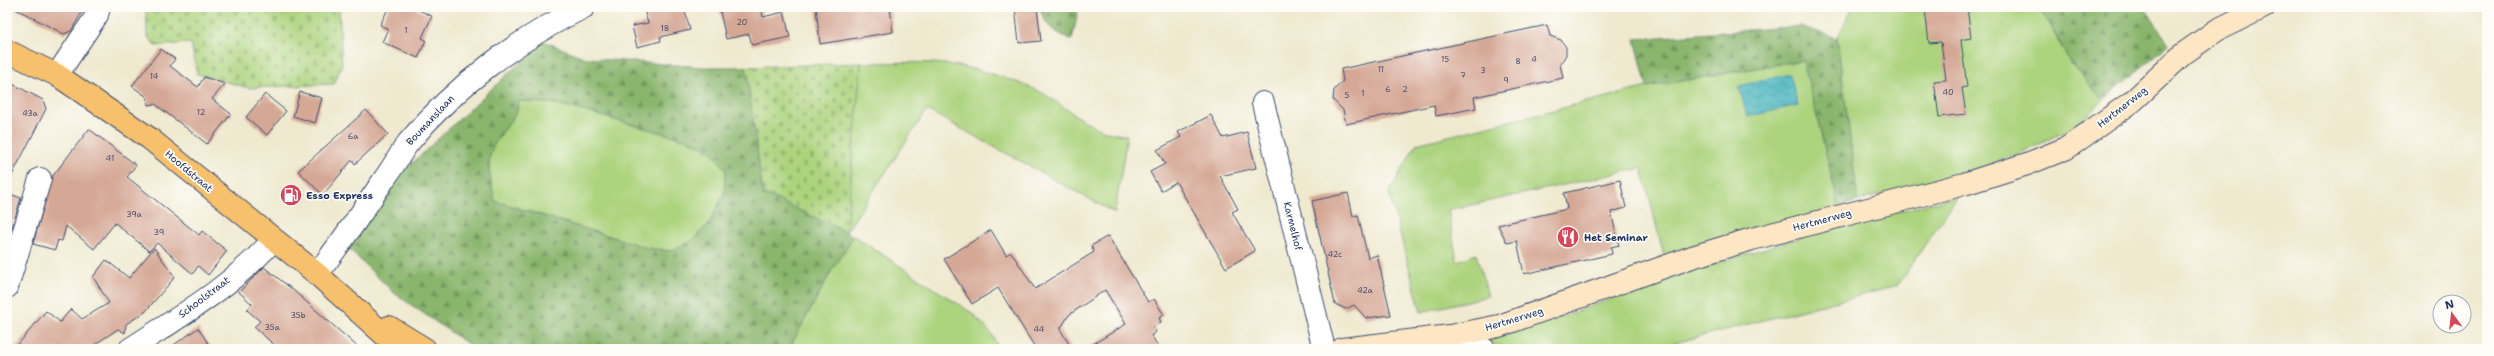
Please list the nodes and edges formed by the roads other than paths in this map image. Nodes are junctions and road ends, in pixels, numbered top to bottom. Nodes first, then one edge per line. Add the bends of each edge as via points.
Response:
1 (99, 7) edge
2 (584, 7) edge
3 (2264, 7) edge
4 (7, 51) edge
5 (56, 75) junction
6 (1263, 103) dead end
7 (40, 180) dead end
8 (273, 240) junction
9 (316, 274) junction
10 (7, 287) edge
11 (358, 310) junction
12 (1450, 336) junction
13 (130, 349) edge
14 (400, 349) edge
15 (425, 349) edge
16 (1324, 349) edge
17 (1342, 349) edge
18 (1484, 349) edge

1 - 5 street via 97,15
2 - 9 street, Boumanslaan via 507,54 473,78 441,106 408,144
3 - 12 street, Hertmerweg via 2217,30 2183,54 2133,101 2067,148 1964,184 1848,213 1692,257 1499,326
4 - 5 main road, Hoofdstraat
5 - 8 main road, Hoofdstraat via 149,138
6 - 16 street, Karmelhof
7 - 10 street
8 - 9 main road, Hoofdstraat
8 - 13 street, Schoolstraat via 196,306
9 - 11 main road, Hoofdstraat
11 - 14 main road, Hoofdstraat
11 - 15 main road, Hoofdstraat
12 - 17 street, Hertmerweg
12 - 18 street

